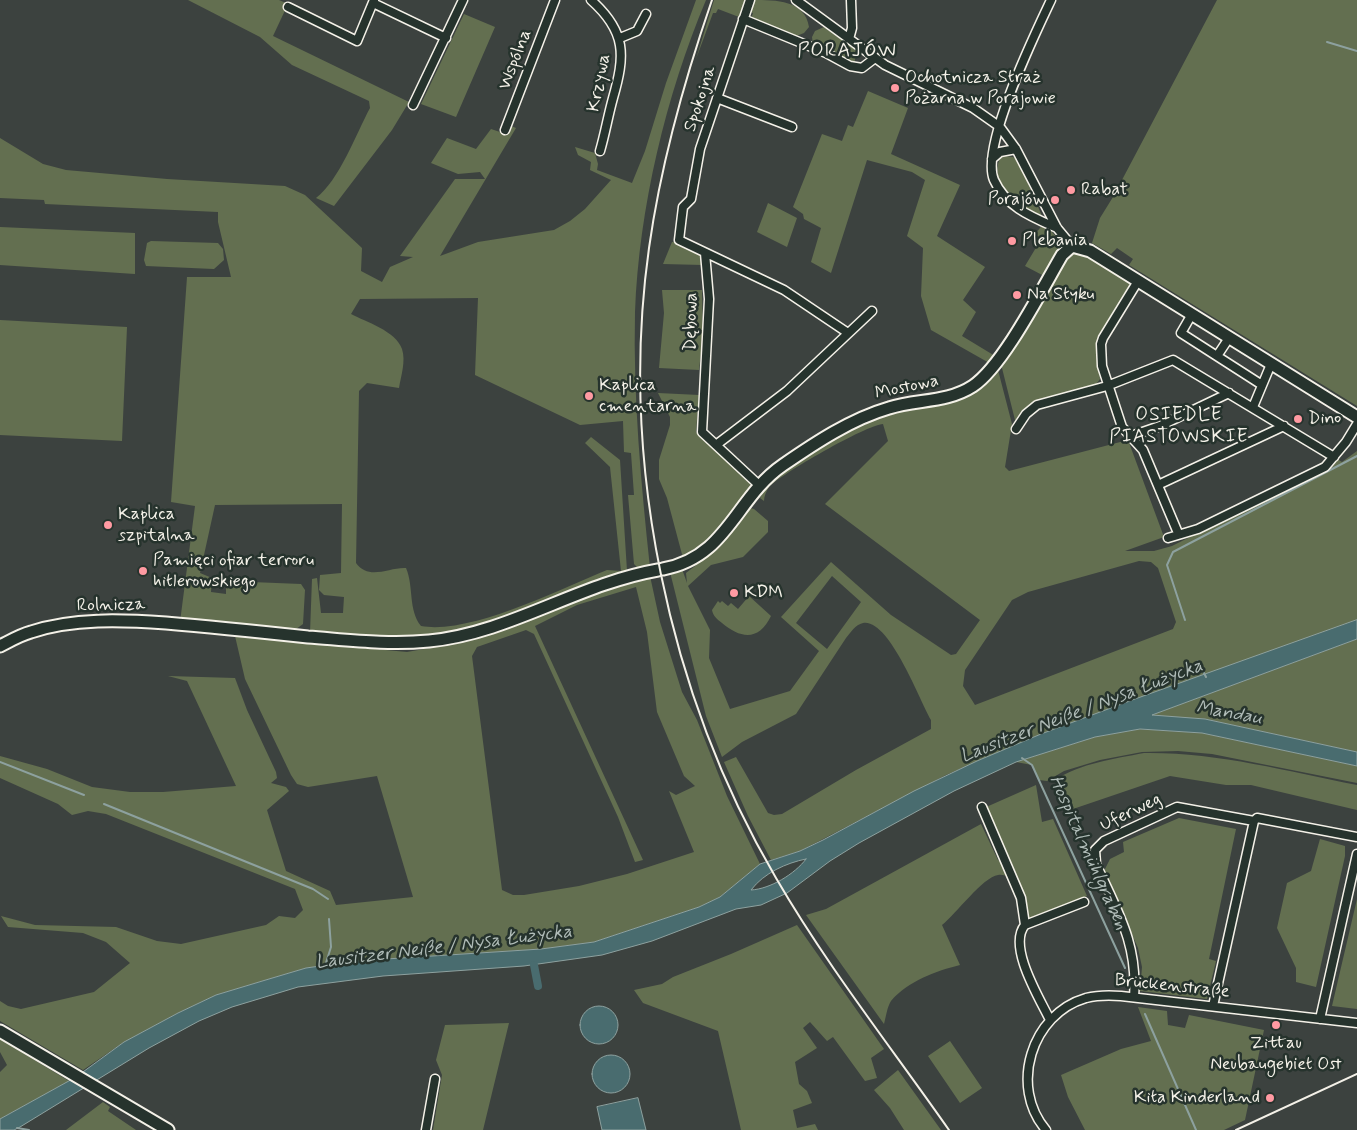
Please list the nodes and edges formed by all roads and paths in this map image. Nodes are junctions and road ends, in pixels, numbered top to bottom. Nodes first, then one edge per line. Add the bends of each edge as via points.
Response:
1 (463, 0) edge
2 (555, 0) edge
3 (592, 0) edge
4 (750, 0) edge
5 (796, 0) edge
6 (851, 0) edge
7 (1051, 0) edge
8 (374, 1) edge
9 (288, 7) dead end
10 (646, 14) dead end
11 (743, 19) junction
12 (446, 38) junction
13 (620, 38) junction
14 (849, 39) junction
15 (875, 58) junction
16 (717, 98) junction
17 (413, 105) dead end
18 (792, 127) dead end
19 (1000, 127) junction
20 (505, 130) dead end
21 (1016, 148) junction
22 (600, 152) dead end
23 (992, 160) junction
24 (1056, 228) junction
25 (1072, 246) junction
26 (705, 253) junction
27 (1138, 281) junction
28 (872, 311) dead end
29 (1192, 314) junction
30 (848, 333) junction
31 (1229, 338) junction
32 (1217, 356) junction
33 (1271, 364) junction
34 (1262, 385) junction
35 (1107, 386) junction
36 (1229, 393) junction
37 (1253, 407) junction
38 (1357, 417) edge
39 (1357, 424) edge
40 (1284, 426) junction
41 (1016, 430) dead end
42 (1131, 436) junction
43 (716, 445) junction
44 (1334, 457) junction
45 (1158, 485) junction
46 (760, 486) junction
47 (1178, 533) junction
48 (1168, 538) dead end
49 (664, 569) joint
50 (0, 646) edge
51 (982, 807) dead end
52 (1254, 821) junction
53 (1357, 837) edge
54 (1357, 854) edge
55 (1084, 902) dead end
56 (1025, 926) junction
57 (1134, 997) junction
58 (1213, 1006) junction
59 (1320, 1019) junction
60 (1050, 1020) junction
61 (1357, 1023) edge
62 (0, 1031) edge
63 (435, 1079) dead end
64 (168, 1130) edge
65 (426, 1130) edge
66 (1046, 1130) edge

1 - 12 street
2 - 20 street, Wspólna
3 - 13 street, Krzywa via 610,18
4 - 11 street, Spokojna
5 - 14 street
6 - 14 street
7 - 19 street via 1027,50
8 - 9 street via 357,40
8 - 12 street
10 - 13 street via 637,31
11 - 15 street via 850,66 866,66
11 - 16 street, Spokojna
12 - 17 street
13 - 22 street, Krzywa via 621,66
14 - 15 street
15 - 19 street via 973,108
16 - 18 street
16 - 26 street, Spokojna via 700,149 692,199 683,207 679,240
19 - 21 street
19 - 23 street
21 - 23 street via 1000,152
21 - 24 street
23 - 24 street via 994,180 1003,194 1027,216
24 - 25 street
25 - 27 street via 1090,251
25 - 46 street, Mostowa via 1062,255 996,362 974,386 954,396 867,415 781,467
26 - 30 street via 784,290
26 - 43 street, Dębowa via 709,299 702,432
27 - 29 street
27 - 35 street via 1101,344
28 - 30 street
29 - 31 street
29 - 32 street via 1181,333
30 - 43 street via 787,391
31 - 32 street
31 - 33 street
32 - 34 street
33 - 34 street
33 - 38 street
34 - 37 street
35 - 36 street via 1173,360
35 - 41 street via 1038,405 1026,414
35 - 42 street via 1122,427
36 - 37 street
36 - 42 street
37 - 40 street
39 - 44 street
40 - 44 street
40 - 45 street
42 - 45 street via 1143,450
43 - 46 street, Dębowa
44 - 47 street via 1325,467 1257,502 1198,529
45 - 47 street
46 - 49 street, Mostowa via 710,549 689,562
47 - 48 street
49 - 50 street, Rolnicza via 630,575 590,589 516,621 430,641 383,644 139,622 72,624 31,632
51 - 56 street via 1021,898
52 - 53 street via 1264,818
52 - 57 street, Uferweg via 1177,807 1104,841 1095,850 1096,864 1129,937 1136,968
52 - 58 street
54 - 59 street
55 - 56 street
56 - 60 street via 1021,930 1020,957
57 - 58 street, Brückenstraße
57 - 60 street, Brückenstraße via 1109,995 1085,999
58 - 59 street, Brückenstraße
59 - 61 street, Brückenstraße
60 - 66 street, Brückenstraße via 1036,1042 1028,1079 1032,1106
62 - 64 street
63 - 65 street

